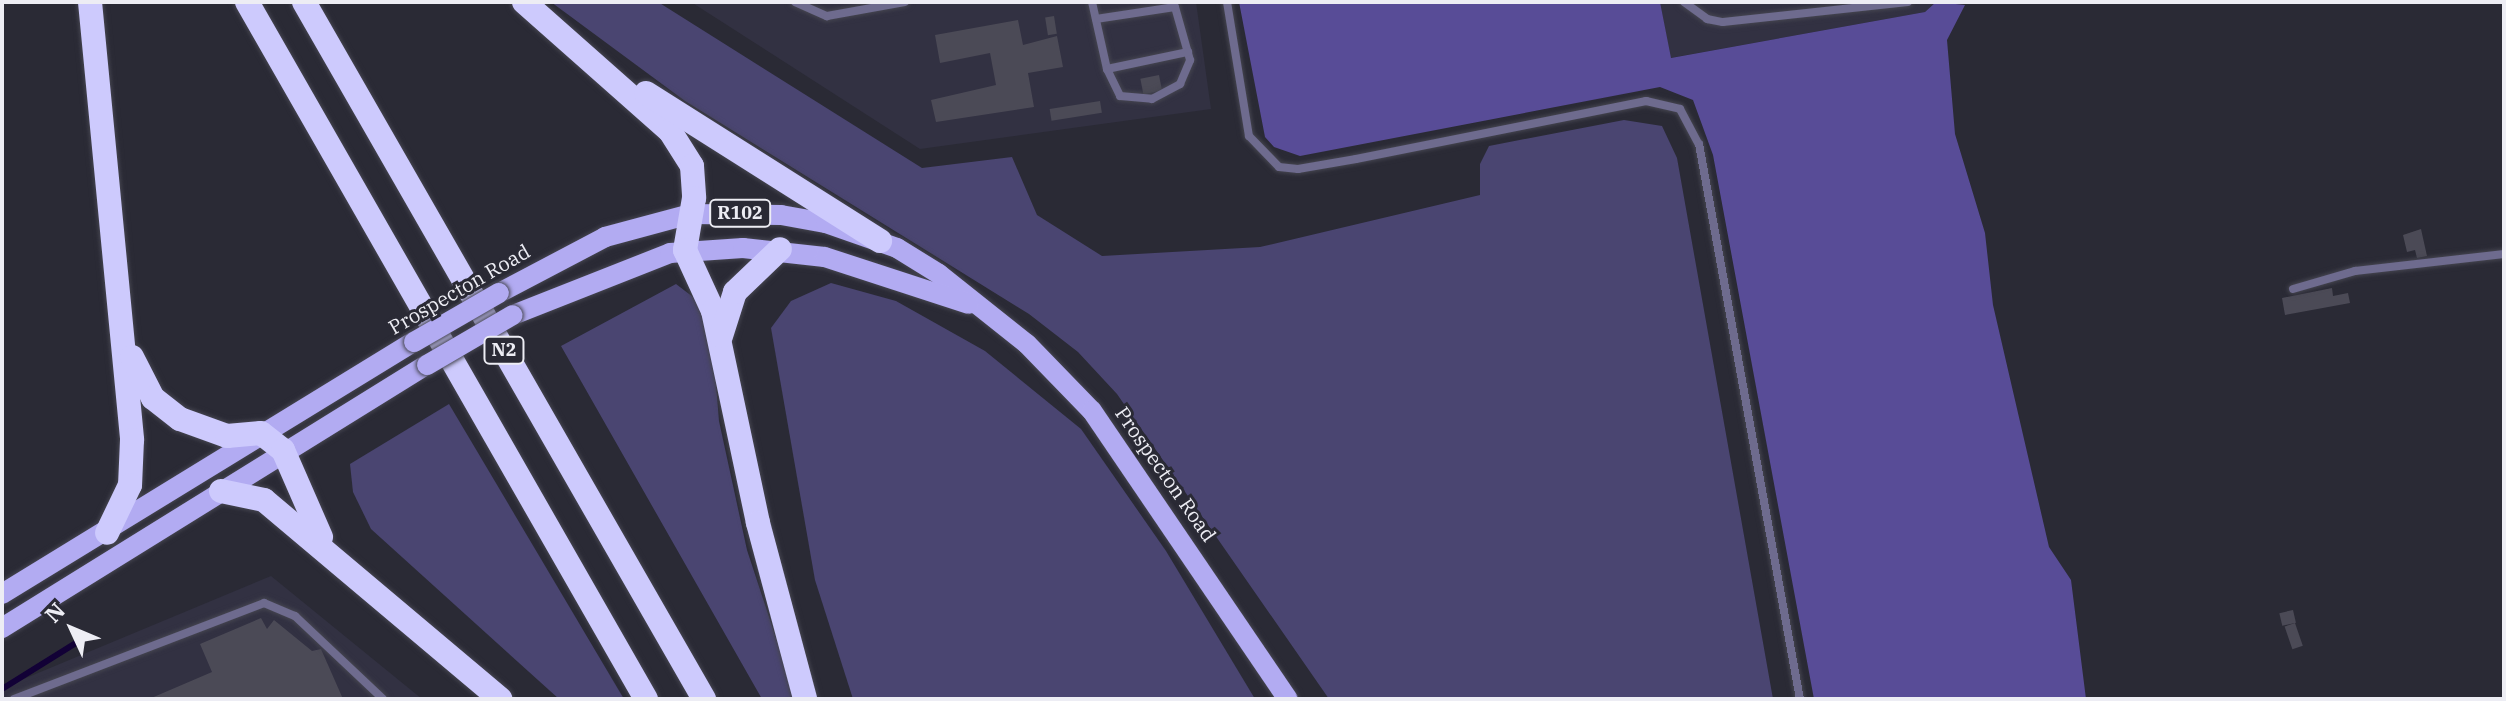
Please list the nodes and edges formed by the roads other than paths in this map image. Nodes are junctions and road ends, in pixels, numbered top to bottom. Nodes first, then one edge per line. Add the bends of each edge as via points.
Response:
1 (90, 2) edge
2 (247, 2) edge
3 (304, 2) edge
4 (524, 2) edge
5 (795, 2) edge
6 (905, 2) edge
7 (1092, 2) edge
8 (1227, 2) edge
9 (1684, 2) edge
10 (1908, 2) edge
11 (1096, 19) junction
12 (1188, 52) junction
13 (599, 64) junction
14 (1107, 69) junction
15 (690, 214) junction
16 (880, 241) junction
17 (780, 249) junction
18 (685, 250) junction
19 (2504, 254) edge
20 (2293, 289) dead end
21 (973, 305) junction
22 (124, 336) junction
23 (720, 340) junction
24 (261, 433) junction
25 (283, 450) junction
26 (221, 491) junction
27 (107, 533) junction
28 (332, 555) junction
29 (2, 594) edge
30 (2, 628) edge
31 (14, 699) edge
32 (383, 699) edge
33 (500, 699) edge
34 (646, 699) edge
35 (704, 699) edge
36 (805, 699) edge
37 (1288, 699) edge
38 (1800, 699) edge

1 - 22 highway
2 - 34 highway, N2
3 - 35 highway, N2
4 - 13 highway
5 - 6 lane via 836,16
7 - 11 lane
8 - 38 lane via 1249,136 1279,167 1356,159 1646,101 1680,109 1699,144
9 - 10 lane via 1707,19 1723,22
11 - 12 lane via 1175,7
11 - 14 lane
12 - 14 lane
12 - 14 lane via 1180,84 1152,99 1120,96
13 - 15 highway via 683,148 695,181
13 - 16 highway
15 - 16 main road, Prospecton Road / R102 via 781,215
15 - 18 highway
15 - 24 main road, Prospecton Road / R102, bridge via 605,237
16 - 21 main road, Prospecton Road / R102 via 921,260
17 - 18 main road, Prospecton Road / R102
17 - 21 main road, Prospecton Road / R102 via 858,266
17 - 23 highway via 735,292
18 - 23 highway
18 - 25 main road, Prospecton Road / R102, bridge via 590,281 513,315
19 - 20 lane via 2355,271
21 - 37 main road, Prospecton Road / R102 via 1027,344 1092,411
22 - 24 highway via 153,398 180,419 227,436
22 - 27 highway via 131,471
23 - 36 highway via 758,523
24 - 25 highway
24 - 27 main road, Prospecton Road / R102
25 - 26 main road, Prospecton Road / R102
25 - 28 highway via 299,496
26 - 28 highway via 264,500
26 - 30 main road, Prospecton Road / R102
27 - 29 main road, Prospecton Road / R102
28 - 33 highway
31 - 32 lane via 264,603 295,616

